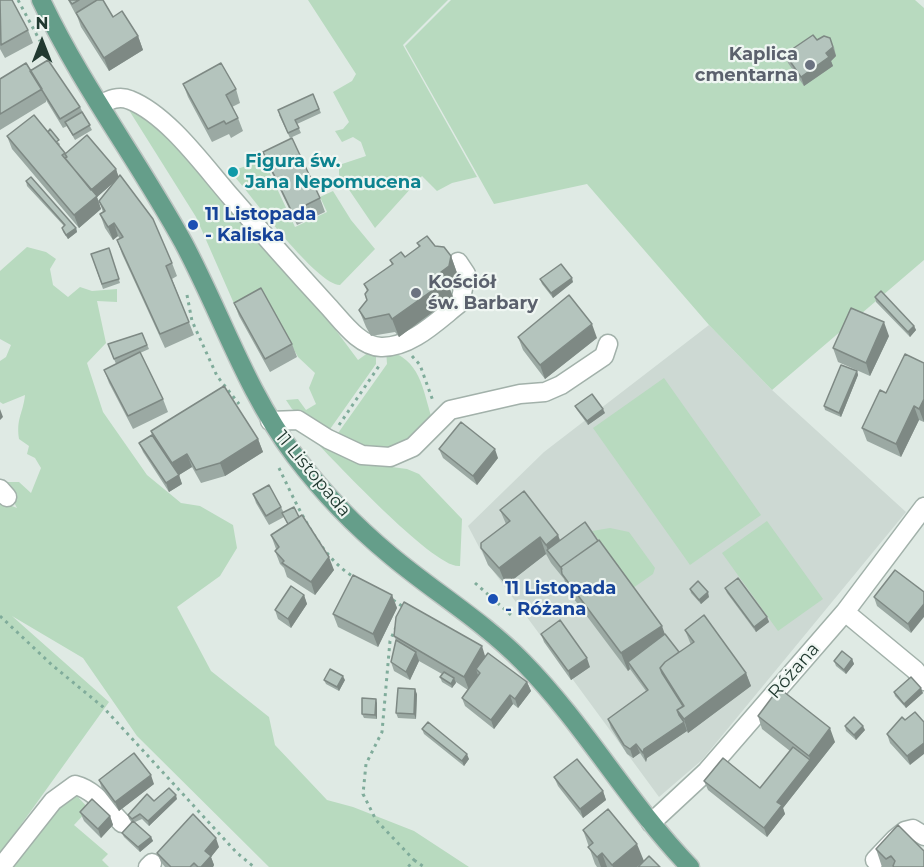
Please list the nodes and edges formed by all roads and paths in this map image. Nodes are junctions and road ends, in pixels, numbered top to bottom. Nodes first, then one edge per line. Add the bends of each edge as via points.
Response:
1 (41, 0) edge
2 (100, 105) junction
3 (458, 262) dead end
4 (192, 321) dead end
5 (401, 342) junction
6 (608, 344) dead end
7 (381, 347) junction
8 (244, 410) dead end
9 (438, 420) junction
10 (270, 421) junction
11 (328, 440) junction
12 (279, 466) dead end
13 (924, 507) edge
14 (362, 582) edge
15 (475, 583) dead end
16 (393, 600) edge
17 (403, 606) junction
18 (413, 611) edge
19 (845, 612) junction
20 (401, 613) edge
21 (511, 615) dead end
22 (0, 616) edge
23 (398, 620) edge
24 (924, 681) edge
25 (122, 823) dead end
26 (651, 823) junction
27 (924, 836) edge
28 (414, 860) junction
29 (875, 860) edge
30 (1, 867) edge
31 (254, 867) edge
32 (408, 867) edge
33 (424, 867) edge
34 (690, 867) edge

1 - 2 main road, 11 Listopada
2 - 7 street via 113,98 127,98 146,108 185,144 360,339
2 - 10 main road, 11 Listopada via 159,198
3 - 5 street via 466,274 460,303
4 - 8 path via 217,376
5 - 7 street
5 - 9 path via 420,365
6 - 9 street via 604,356 553,388 450,410
7 - 11 path via 381,362 376,371
9 - 11 street via 413,447 390,457 362,455
10 - 11 street via 298,420
10 - 26 main road, 11 Listopada via 320,488 366,535 525,663
12 - 14 path via 313,532 341,570
13 - 19 street, Różana
15 - 21 path
16 - 17 path
17 - 18 path
17 - 20 path
19 - 24 street
19 - 26 street, Różana via 707,771
22 - 31 path via 103,707
23 - 28 path via 390,641 382,732 366,764 363,794 376,820
25 - 30 street via 84,787 75,785 52,801
26 - 34 main road, 11 Listopada
27 - 29 street via 913,829 905,831
28 - 32 path
28 - 33 path

